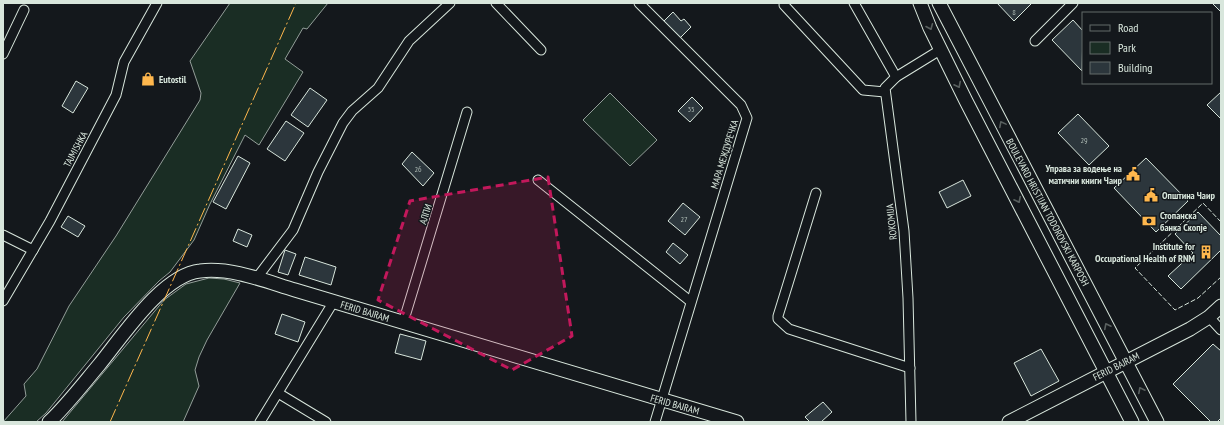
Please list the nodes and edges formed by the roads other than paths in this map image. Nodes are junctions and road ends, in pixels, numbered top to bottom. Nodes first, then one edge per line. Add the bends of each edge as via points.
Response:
1 (157, 3) edge
2 (450, 3) edge
3 (639, 3) edge
4 (854, 3) edge
5 (920, 3) edge
6 (939, 3) edge
7 (1074, 3) edge
8 (498, 4) edge
9 (784, 5) dead end
10 (24, 10) dead end
11 (1035, 41) dead end
12 (542, 50) dead end
13 (940, 50) junction
14 (3, 54) edge
15 (896, 76) junction
16 (885, 92) junction
17 (467, 112) dead end
18 (538, 180) dead end
19 (816, 193) dead end
20 (3, 235) edge
21 (33, 250) junction
22 (256, 279) junction
23 (3, 301) edge
24 (334, 301) junction
25 (690, 301) junction
26 (1221, 306) edge
27 (1209, 317) junction
28 (403, 323) junction
29 (1221, 330) edge
30 (1125, 361) junction
31 (910, 368) junction
32 (1105, 371) junction
33 (278, 393) junction
34 (662, 401) junction
35 (49, 422) edge
36 (260, 422) edge
37 (326, 422) edge
38 (655, 422) edge
39 (737, 422) edge
40 (911, 422) edge
41 (1009, 422) edge
42 (1132, 422) edge
43 (1157, 422) edge

1 - 21 street, TAJMISHKA via 124,62 116,95
2 - 22 street via 409,41 378,88 352,111 343,123 293,230
3 - 25 street, МАРА МЕЖДУРЕЧКА via 746,113 746,123
4 - 15 street
5 -> 13 street, BOULEVARD HRISTIJAN TODOROVSKI KARPOSH
30 -> 6 street, BOULEVARD HRISTIJAN TODOROVSKI KARPOSH
7 - 11 street
8 - 12 street
9 - 16 street via 863,90
10 - 14 street
13 - 15 street
13 -> 32 street, BOULEVARD HRISTIJAN TODOROVSKI KARPOSH
15 - 16 street via 887,85
16 - 31 street, ROKOMIJA via 904,231
17 - 28 street, АЛПИ
18 - 25 street
19 - 31 street via 778,320 789,329
20 - 21 street
21 - 23 street, TAJMISHKA
22 - 24 street, FERID BAJRAM
22 - 35 street, FERID BAJRAM via 236,273 207,270 178,279 136,317 74,395
24 - 28 street, FERID BAJRAM
24 - 33 street
25 - 34 street, МАРА МЕЖДУРЕЧКА
26 - 27 street, FERID BAJRAM
27 - 29 street
27 - 30 street, FERID BAJRAM
28 - 34 street, FERID BAJRAM
30 - 32 street, FERID BAJRAM
43 -> 30 street, BOULEVARD HRISTIJAN TODOROVSKI KARPOSH
31 - 40 street, ROKOMIJA
32 - 41 street, FERID BAJRAM
32 - 42 street, BOULEVARD HRISTIJAN TODOROVSKI KARPOSH
33 - 36 street
33 - 37 street
34 - 38 street, МАРА МЕЖДУРЕЧКА
34 - 39 street, FERID BAJRAM

